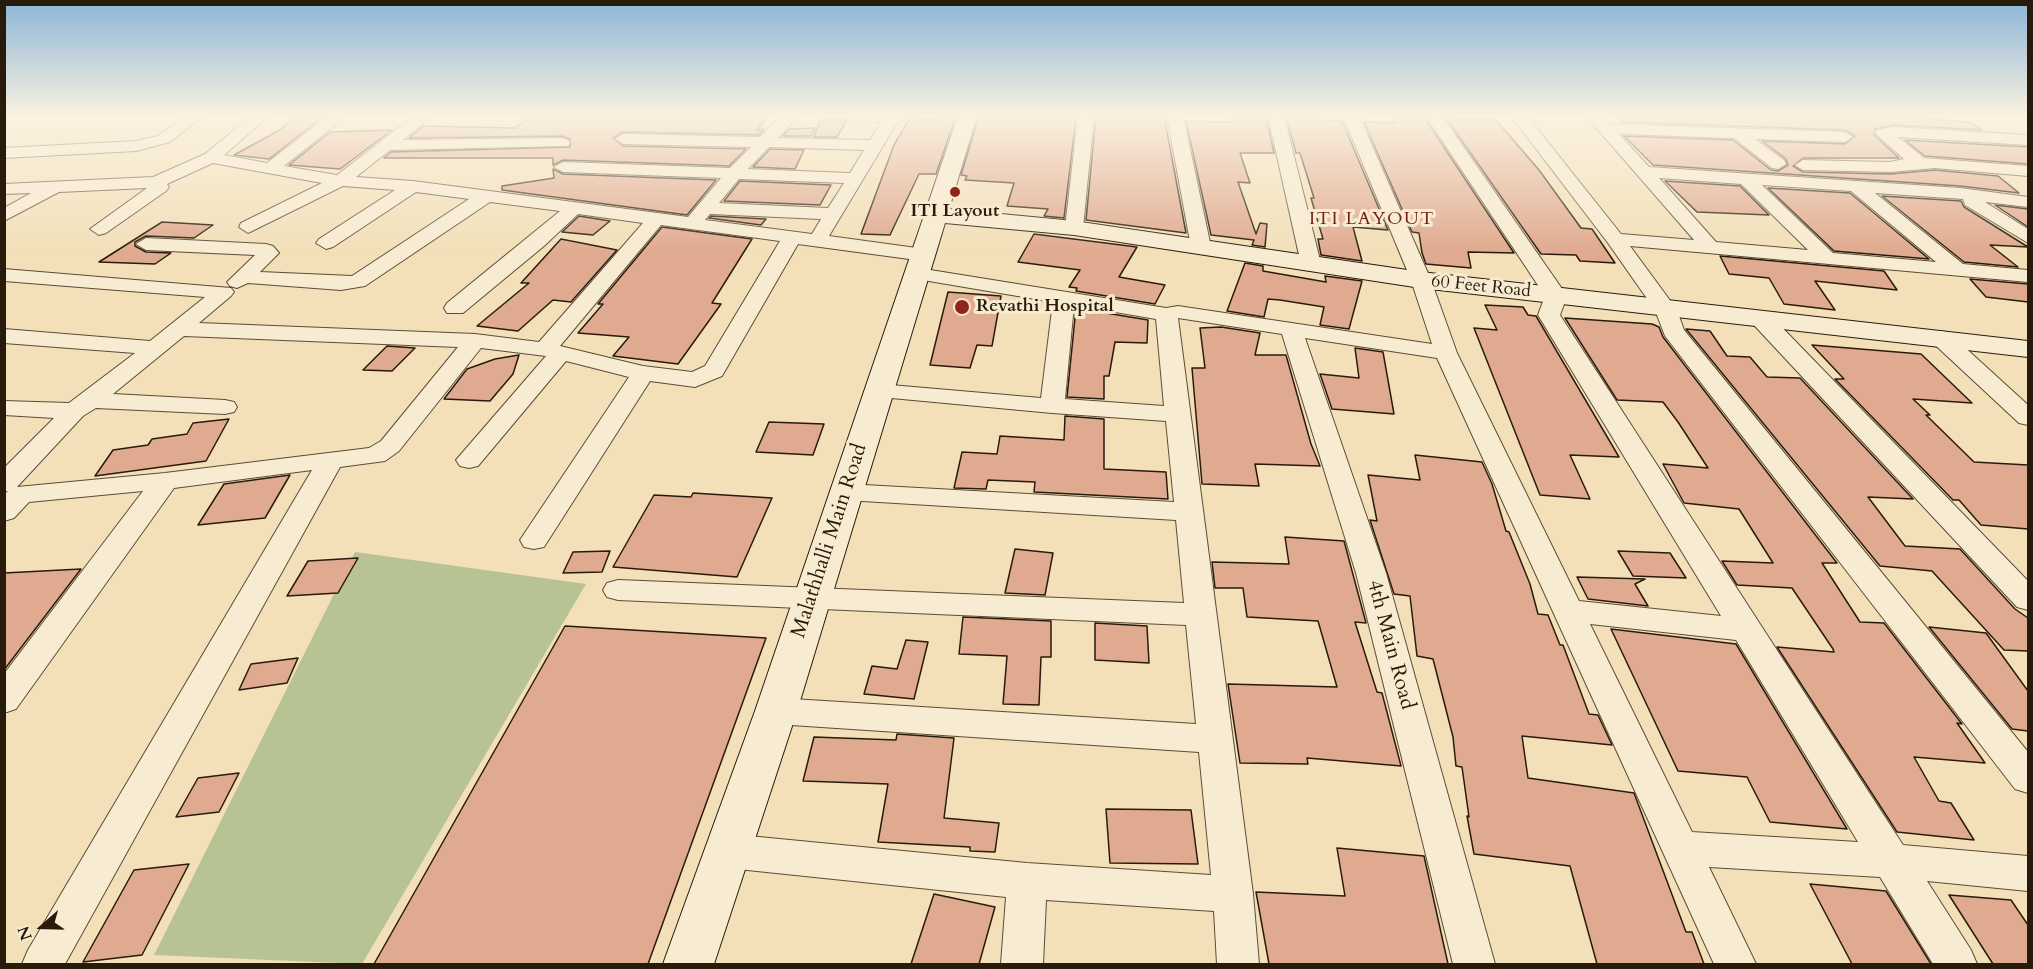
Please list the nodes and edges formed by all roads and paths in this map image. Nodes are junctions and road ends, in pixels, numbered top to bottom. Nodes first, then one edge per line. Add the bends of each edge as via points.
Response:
1 (204, 161) edge
2 (228, 161) edge
3 (280, 161) edge
4 (367, 161) edge
5 (747, 161) edge
6 (866, 161) edge
7 (953, 161) edge
8 (1081, 161) edge
9 (1184, 161) edge
10 (1287, 161) edge
11 (1370, 161) edge
12 (1465, 161) edge
13 (1554, 161) edge
14 (1634, 161) edge
15 (1774, 161) edge
16 (1917, 161) edge
17 (1778, 164) junction
18 (1920, 164) junction
19 (1638, 166) junction
20 (564, 168) dead end
21 (270, 169) junction
22 (2028, 171) edge
23 (733, 175) junction
24 (855, 178) junction
25 (1745, 178) junction
26 (340, 181) junction
27 (156, 182) junction
28 (413, 186) junction
29 (1856, 186) junction
30 (55, 187) junction
31 (4, 189) edge
32 (1959, 193) junction
33 (486, 196) junction
34 (2027, 203) edge
35 (705, 208) junction
36 (573, 209) junction
37 (834, 214) junction
38 (936, 215) junction
39 (4, 216) edge
40 (654, 220) junction
41 (692, 224) junction
42 (248, 226) dead end
43 (1074, 228) junction
44 (99, 229) dead end
45 (792, 237) junction
46 (2028, 237) edge
47 (1615, 239) junction
48 (817, 241) junction
49 (326, 243) dead end
50 (146, 244) dead end
51 (1709, 246) junction
52 (1201, 247) junction
53 (1827, 258) junction
54 (921, 264) junction
55 (1311, 264) junction
56 (1958, 270) junction
57 (4, 275) edge
58 (2028, 276) edge
59 (244, 277) junction
60 (1421, 280) junction
61 (224, 292) junction
62 (1556, 296) junction
63 (1064, 298) junction
64 (455, 308) dead end
65 (1666, 310) junction
66 (1166, 314) junction
67 (1761, 319) junction
68 (178, 330) junction
69 (1291, 330) junction
70 (4, 336) edge
71 (1941, 338) junction
72 (475, 341) junction
73 (155, 348) junction
74 (2028, 349) edge
75 (553, 351) junction
76 (1446, 353) junction
77 (643, 373) junction
78 (879, 391) junction
79 (83, 406) junction
80 (1052, 406) junction
81 (225, 407) dead end
82 (4, 408) edge
83 (1178, 414) junction
84 (2028, 418) edge
85 (331, 460) junction
86 (469, 460) dead end
87 (165, 481) junction
88 (846, 492) junction
89 (9, 496) edge
90 (1189, 512) junction
91 (534, 540) dead end
92 (618, 590) dead end
93 (811, 598) junction
94 (2028, 599) edge
95 (1568, 611) junction
96 (1201, 615) junction
97 (1746, 630) junction
98 (4, 700) edge
99 (776, 711) junction
100 (1215, 739) junction
101 (2028, 778) edge
102 (1680, 848) junction
103 (728, 852) junction
104 (1891, 861) junction
105 (2028, 873) edge
106 (1027, 881) junction
107 (1233, 894) junction
108 (43, 964) edge
109 (688, 964) edge
110 (1022, 964) edge
111 (1238, 964) edge
112 (1474, 964) edge
113 (1735, 964) edge
114 (1956, 964) edge

1 - 27 street
2 - 21 street
3 - 21 street
4 - 26 street
5 - 23 street
6 - 24 street
7 - 38 main road, Malathhalli Main Road
8 - 43 street
9 - 52 street
10 - 55 street
11 - 60 street
12 - 62 street
13 - 47 street
14 - 19 street
15 - 17 street
16 - 18 street
17 - 18 street
17 - 19 street
18 - 22 street
18 - 32 street
19 - 25 street
19 - 51 street
20 - 23 street
21 - 26 street
23 - 24 street
23 - 35 street
24 - 37 street
25 - 29 street
25 - 53 street
26 - 28 street
26 - 42 street
27 - 30 street
27 - 44 street via 160,188
28 - 33 street
28 - 49 street
29 - 32 street
29 - 56 street
30 - 31 street
30 - 39 street
32 - 34 street
32 - 46 street
33 - 36 street
33 - 59 street via 358,282
35 - 37 street
35 - 41 street
36 - 40 street
36 - 64 street
37 - 48 street
38 - 43 main road, 60 Feet Road
38 - 54 main road, Malathhalli Main Road
40 - 41 street
40 - 75 street
41 - 45 street
43 - 52 main road, 60 Feet Road
45 - 48 street
45 - 77 street via 714,371 695,380
47 - 51 street
47 - 65 street
48 - 54 street
50 - 59 street via 267,250 269,253
51 - 53 street
52 - 55 main road, 60 Feet Road
53 - 56 street
54 - 63 street
54 - 78 main road, Malathhalli Main Road
55 - 60 main road, 60 Feet Road
56 - 58 street
57 - 61 street
59 - 61 street
60 - 62 main road, 60 Feet Road
60 - 76 street
61 - 68 street
62 - 65 main road, 60 Feet Road
62 - 97 street via 1549,315
63 - 66 street
63 - 80 street
65 - 67 main road, 60 Feet Road
65 - 101 street via 1673,331
66 - 69 street via 1178,312
66 - 83 street
67 - 71 main road, 60 Feet Road
67 - 94 street
68 - 72 street
68 - 73 street
69 - 76 street
69 - 112 street, 4th Main Road via 1371,573
70 - 73 street
71 - 74 main road, 60 Feet Road
71 - 84 street
72 - 75 street
72 - 85 street via 390,446 376,455
73 - 79 street
75 - 77 street
75 - 86 street
76 - 95 street
77 - 91 street
78 - 80 street
78 - 88 main road, Malathhalli Main Road
79 - 81 street
79 - 82 street
79 - 89 street
80 - 83 street
83 - 90 street
85 - 87 street
85 - 108 street
87 - 89 street
87 - 98 street
88 - 90 street
88 - 93 main road, Malathhalli Main Road
90 - 96 street
92 - 93 street
93 - 96 street
93 - 99 main road, Malathhalli Main Road
95 - 97 street
95 - 102 street
96 - 100 street
97 - 104 street
99 - 100 street
99 - 103 main road, Malathhalli Main Road
100 - 107 street
102 - 104 street
102 - 113 street
103 - 106 street
103 - 109 main road, Malathhalli Main Road
104 - 105 street
104 - 114 street
106 - 107 street
106 - 110 street
107 - 111 street

